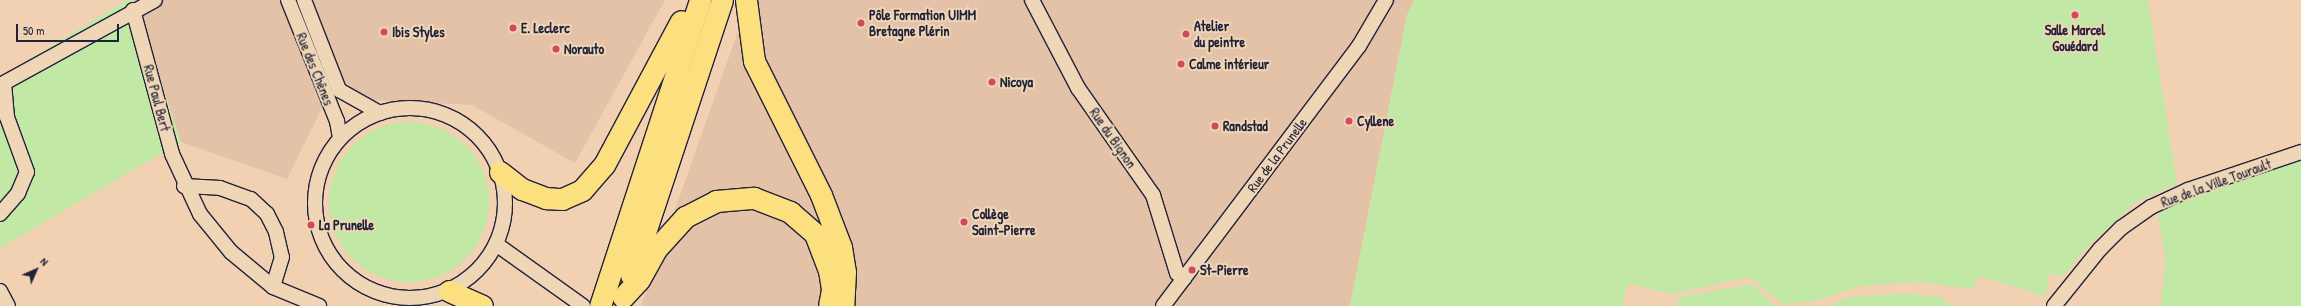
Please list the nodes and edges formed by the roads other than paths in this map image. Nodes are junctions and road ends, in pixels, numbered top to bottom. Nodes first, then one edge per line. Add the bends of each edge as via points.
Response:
1 (155, 0) edge
2 (288, 0) edge
3 (298, 0) edge
4 (304, 0) edge
5 (693, 0) edge
6 (700, 0) edge
7 (722, 0) edge
8 (746, 0) edge
9 (1032, 0) edge
10 (1386, 0) edge
11 (133, 10) junction
12 (313, 25) junction
13 (380, 113) junction
14 (340, 138) junction
15 (2301, 152) edge
16 (500, 172) junction
17 (184, 186) junction
18 (0, 214) edge
19 (496, 244) junction
20 (1184, 278) junction
21 (273, 287) junction
22 (0, 291) edge
23 (449, 291) junction
24 (406, 302) edge
25 (622, 302) edge
26 (8, 306) edge
27 (319, 306) edge
28 (482, 306) edge
29 (583, 306) edge
30 (600, 306) edge
31 (829, 306) edge
32 (843, 306) edge
33 (1163, 306) edge
34 (2054, 306) edge

1 - 11 street
2 - 14 street, Rue des Chênes via 337,121
3 - 12 street via 302,13
4 - 12 street, Rue des Chênes
5 - 16 highway via 604,165 582,190 562,199 546,198 522,189
6 - 30 highway
7 - 25 highway
8 - 32 highway via 748,37 756,67 821,195 841,246 845,272
9 - 20 street, Rue du Bignon via 1078,88 1153,195 1177,273
10 - 20 street, Rue de la Prunelle via 1359,46
11 - 17 street, Rue Paul Bert via 161,117
11 - 18 street via 4,83 7,117 27,172 18,193
12 - 13 street, Rue des Chênes via 338,90
13 - 14 street
13 - 16 street via 413,108 450,117 472,131 488,150
14 - 24 street via 320,171 315,190 315,217 323,242 337,265 357,283
15 - 34 street, Rue de la Ville Tourault via 2188,190 2151,207 2121,228 2100,249
16 - 19 street via 505,196 504,220
17 - 21 street, Rue Paul Bert via 200,214 231,252
17 - 21 street via 220,188 251,199 267,214 276,232 282,257
19 - 23 street via 484,263
19 - 29 street
20 - 33 street, Rue de la Prunelle
21 - 27 street, Rue Paul Bert
22 - 26 street
23 - 24 street
23 - 28 highway
25 - 31 highway via 639,280 657,248 685,217 716,201 747,198 790,212 815,234 829,270 832,290

